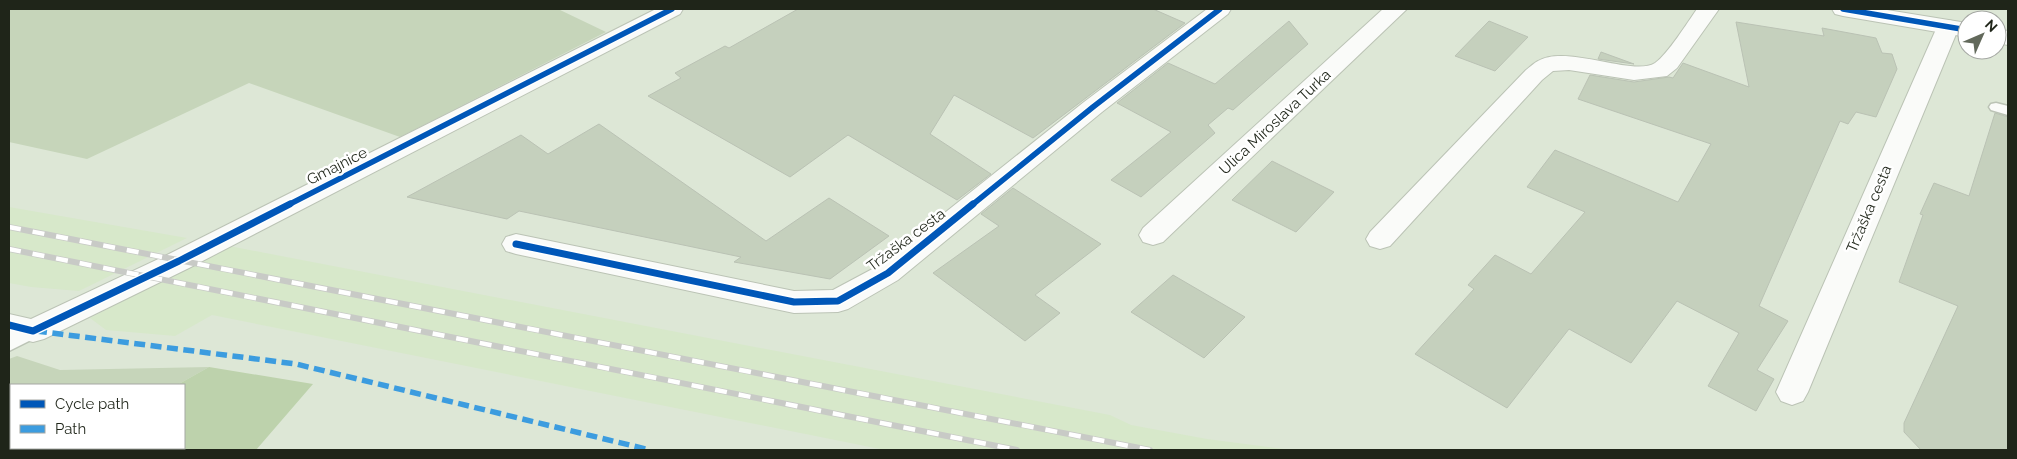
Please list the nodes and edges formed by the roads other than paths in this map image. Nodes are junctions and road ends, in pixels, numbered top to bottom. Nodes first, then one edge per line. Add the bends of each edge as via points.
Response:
1 (672, 9) edge
2 (1220, 9) edge
3 (1396, 9) edge
4 (1708, 9) edge
5 (1842, 9) edge
6 (1865, 11) edge
7 (1957, 29) edge
8 (1957, 31) edge
9 (1153, 235) dead end
10 (1380, 239) dead end
11 (516, 244) dead end
12 (21, 328) edge
13 (9, 344) edge
14 (1792, 392) dead end

1 - 12 street, Gmajnice via 179,261
2 - 11 street, Tržaška cesta via 888,272 838,301 794,302
3 - 9 street, Ulica Miroslava Turka
4 - 10 street via 1669,63 1659,71 1634,73 1569,63 1547,65
5 - 6 street, Tržaška cesta
6 - 7 street, Tržaška cesta
8 - 14 street, Tržaška cesta
12 - 13 lane

